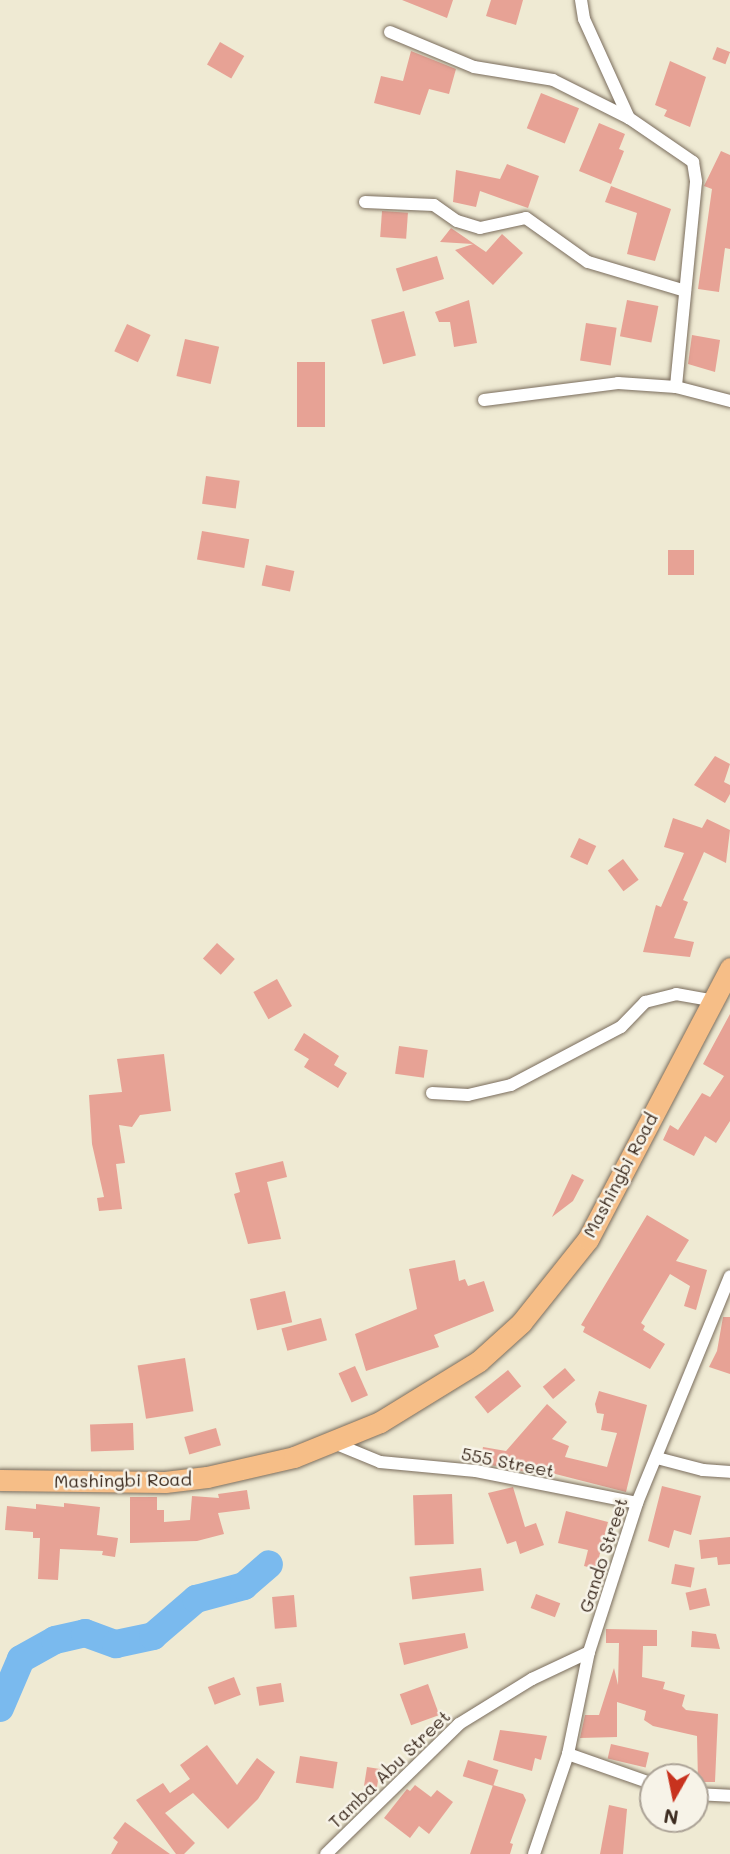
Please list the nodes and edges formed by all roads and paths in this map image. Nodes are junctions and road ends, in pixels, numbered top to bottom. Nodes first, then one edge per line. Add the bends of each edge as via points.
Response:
1 (581, 0) edge
2 (390, 32) dead end
3 (629, 118) junction
4 (365, 202) dead end
5 (685, 291) junction
6 (676, 387) junction
7 (484, 400) dead end
8 (730, 401) edge
9 (730, 968) edge
10 (710, 1000) junction
11 (432, 1093) dead end
12 (730, 1276) edge
13 (334, 1443) junction
14 (657, 1458) junction
15 (730, 1472) edge
16 (0, 1480) edge
17 (637, 1503) junction
18 (589, 1652) junction
19 (568, 1754) junction
20 (639, 1779) edge
21 (709, 1795) edge
22 (730, 1796) edge
23 (326, 1854) edge
24 (534, 1854) edge

1 - 3 street via 584,19
2 - 3 street via 474,66 553,80
3 - 5 street via 692,162 696,182
4 - 5 street via 434,205 457,221 480,228 526,218 588,262
5 - 6 street
6 - 7 street via 618,383
6 - 8 street
9 - 10 main road, Mashingbi Road
10 - 11 street via 676,993 645,1002 621,1027 511,1085 468,1094
10 - 13 main road, Mashingbi Road via 611,1201 588,1239 521,1323 479,1362 443,1386
12 - 14 street, Gando Street
13 - 16 main road, Mashingbi Road via 294,1457 165,1482
13 - 17 street, 555 Street via 380,1462 476,1471
14 - 15 street
14 - 17 street, Gando Street
17 - 18 street, Gando Street
18 - 19 street, Gando Street
18 - 23 street, Tamba Abu Street via 532,1679 459,1724
19 - 20 street
19 - 24 street, Gando Street
21 - 22 street

